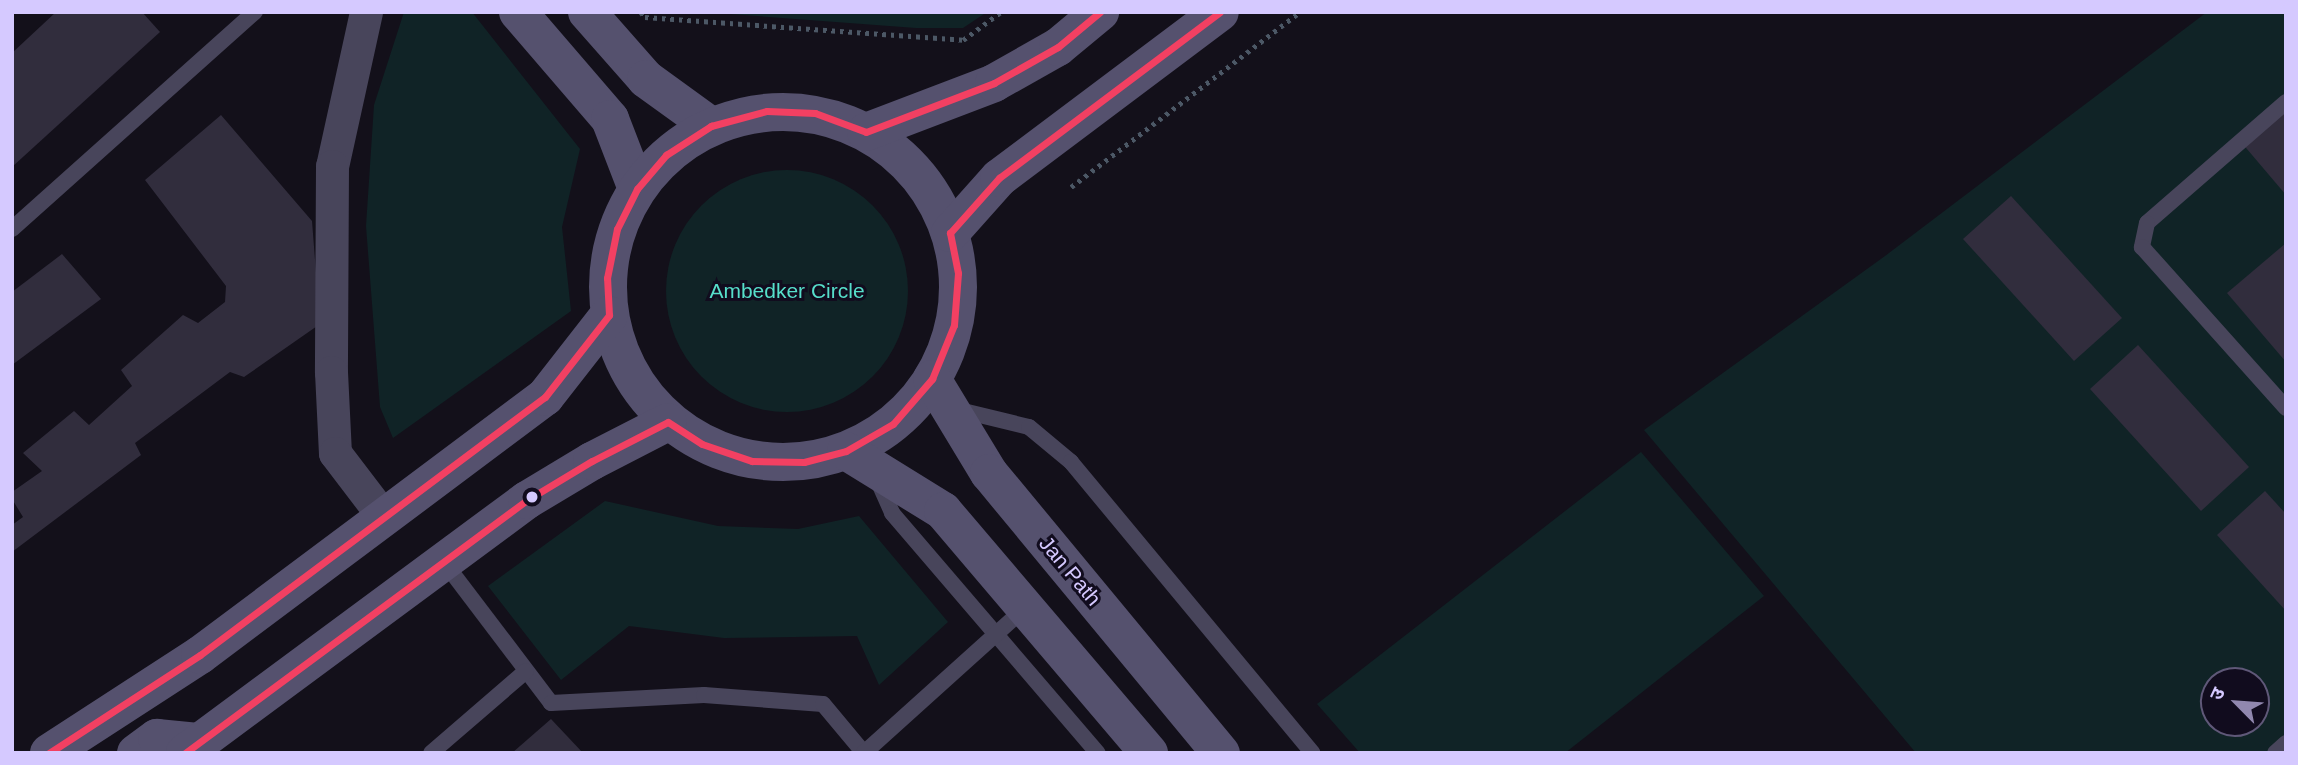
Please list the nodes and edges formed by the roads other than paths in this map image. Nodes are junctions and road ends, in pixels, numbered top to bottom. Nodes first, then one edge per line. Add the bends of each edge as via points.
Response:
1 (254, 12) edge
2 (366, 12) edge
3 (518, 12) edge
4 (587, 12) edge
5 (1100, 12) edge
6 (1220, 12) edge
7 (2286, 102) edge
8 (711, 126) junction
9 (866, 132) junction
10 (637, 189) junction
11 (12, 229) edge
12 (950, 233) junction
13 (608, 315) junction
14 (941, 393) junction
15 (2286, 408) edge
16 (668, 422) junction
17 (859, 459) junction
18 (383, 516) junction
19 (444, 562) junction
20 (1026, 608) junction
21 (997, 635) junction
22 (526, 671) junction
23 (2286, 743) edge
24 (191, 747) edge
25 (49, 753) edge
26 (136, 753) edge
27 (431, 753) edge
28 (864, 753) edge
29 (1098, 753) edge
30 (1149, 753) edge
31 (1221, 753) edge
32 (1313, 753) edge
33 (2275, 753) edge

1 - 11 lane
2 - 18 street via 332,166 331,372 335,453
3 - 10 main road via 610,119
4 - 8 main road via 646,79
5 - 9 main road via 1058,47 995,83
6 - 12 main road via 999,178
7 - 15 lane via 2147,223 2142,247
8 - 9 main road via 767,111 815,113
8 - 10 main road via 666,155
9 - 12 main road via 903,158 930,191
10 - 13 main road via 617,229 607,278
12 - 14 main road via 958,273
13 - 16 main road via 628,372
13 - 18 main road via 545,397
14 - 17 main road via 893,424
14 - 31 main road, Jan Path via 989,473
14 - 32 lane via 1029,427 1071,463
16 - 17 main road via 702,444 751,461
16 - 19 main road via 527,500
17 - 20 main road via 943,511
17 - 21 lane via 892,513
18 - 25 main road via 200,655
19 - 22 lane
19 - 24 main road
20 - 21 lane
20 - 30 main road
21 - 28 lane
21 - 29 lane
22 - 27 lane
22 - 28 lane via 551,703 704,695 823,704
23 - 33 lane
24 - 26 main road via 157,738

